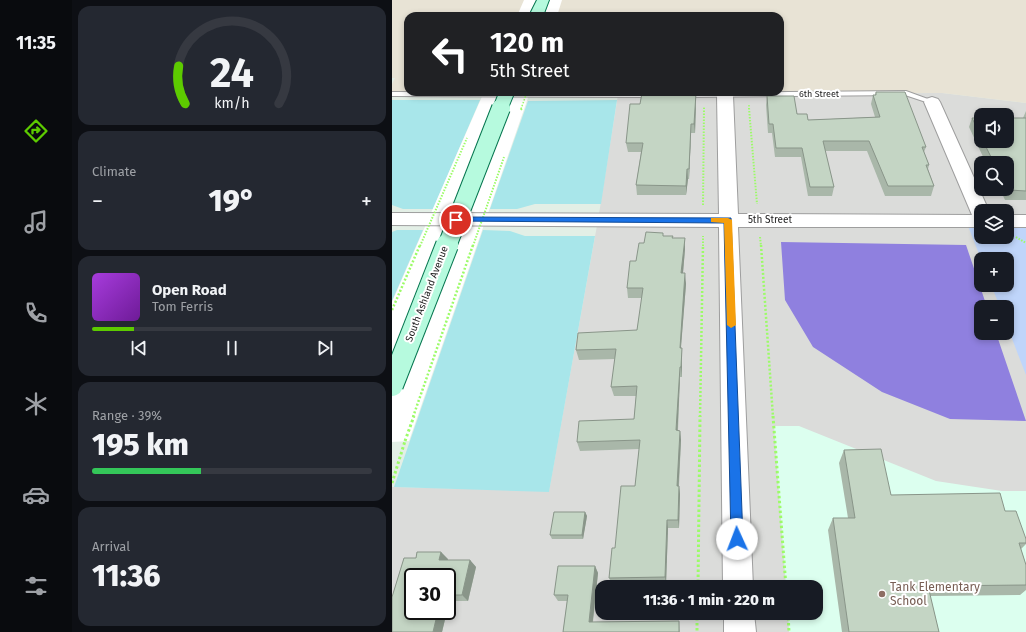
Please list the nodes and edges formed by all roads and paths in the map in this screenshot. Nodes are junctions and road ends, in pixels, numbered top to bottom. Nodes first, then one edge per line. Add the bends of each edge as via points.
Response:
1 (543, 0) edge
2 (538, 12) edge
3 (392, 94) edge
4 (404, 94) edge
5 (784, 95) edge
6 (504, 96) edge
7 (526, 96) edge
8 (714, 96) edge
9 (714, 96) edge
10 (748, 96) edge
11 (932, 102) joint
12 (519, 114) dead end
13 (470, 131) dead end
14 (506, 152) dead end
15 (977, 204) edge
16 (392, 220) edge
17 (703, 220) junction
18 (728, 220) junction
19 (758, 220) junction
20 (974, 221) edge
21 (1014, 221) edge
22 (1026, 221) edge
23 (392, 310) edge
24 (392, 385) edge
25 (392, 483) edge
26 (698, 580) edge
27 (738, 580) edge
28 (785, 580) edge
29 (697, 620) edge
30 (739, 620) edge
31 (788, 620) edge
32 (697, 632) edge
33 (740, 632) edge
34 (789, 632) edge

1 - 2 main road
3 - 4 lane, 6th Street
5 - 11 lane, 6th Street via 906,93
6 - 24 main road, South Ashland Avenue, bridge
7 - 12 path, bridge
8 - 17 path
9 - 18 street
10 - 19 path
11 - 15 street
13 - 23 path, bridge
14 - 25 path, bridge
16 - 17 street, 5th Street
17 - 18 street, 5th Street
17 - 26 path
18 - 19 street, 5th Street
18 - 27 street
19 - 20 street, 5th Street
19 - 28 path
21 - 22 street
29 - 32 path
30 - 33 street
31 - 34 path

